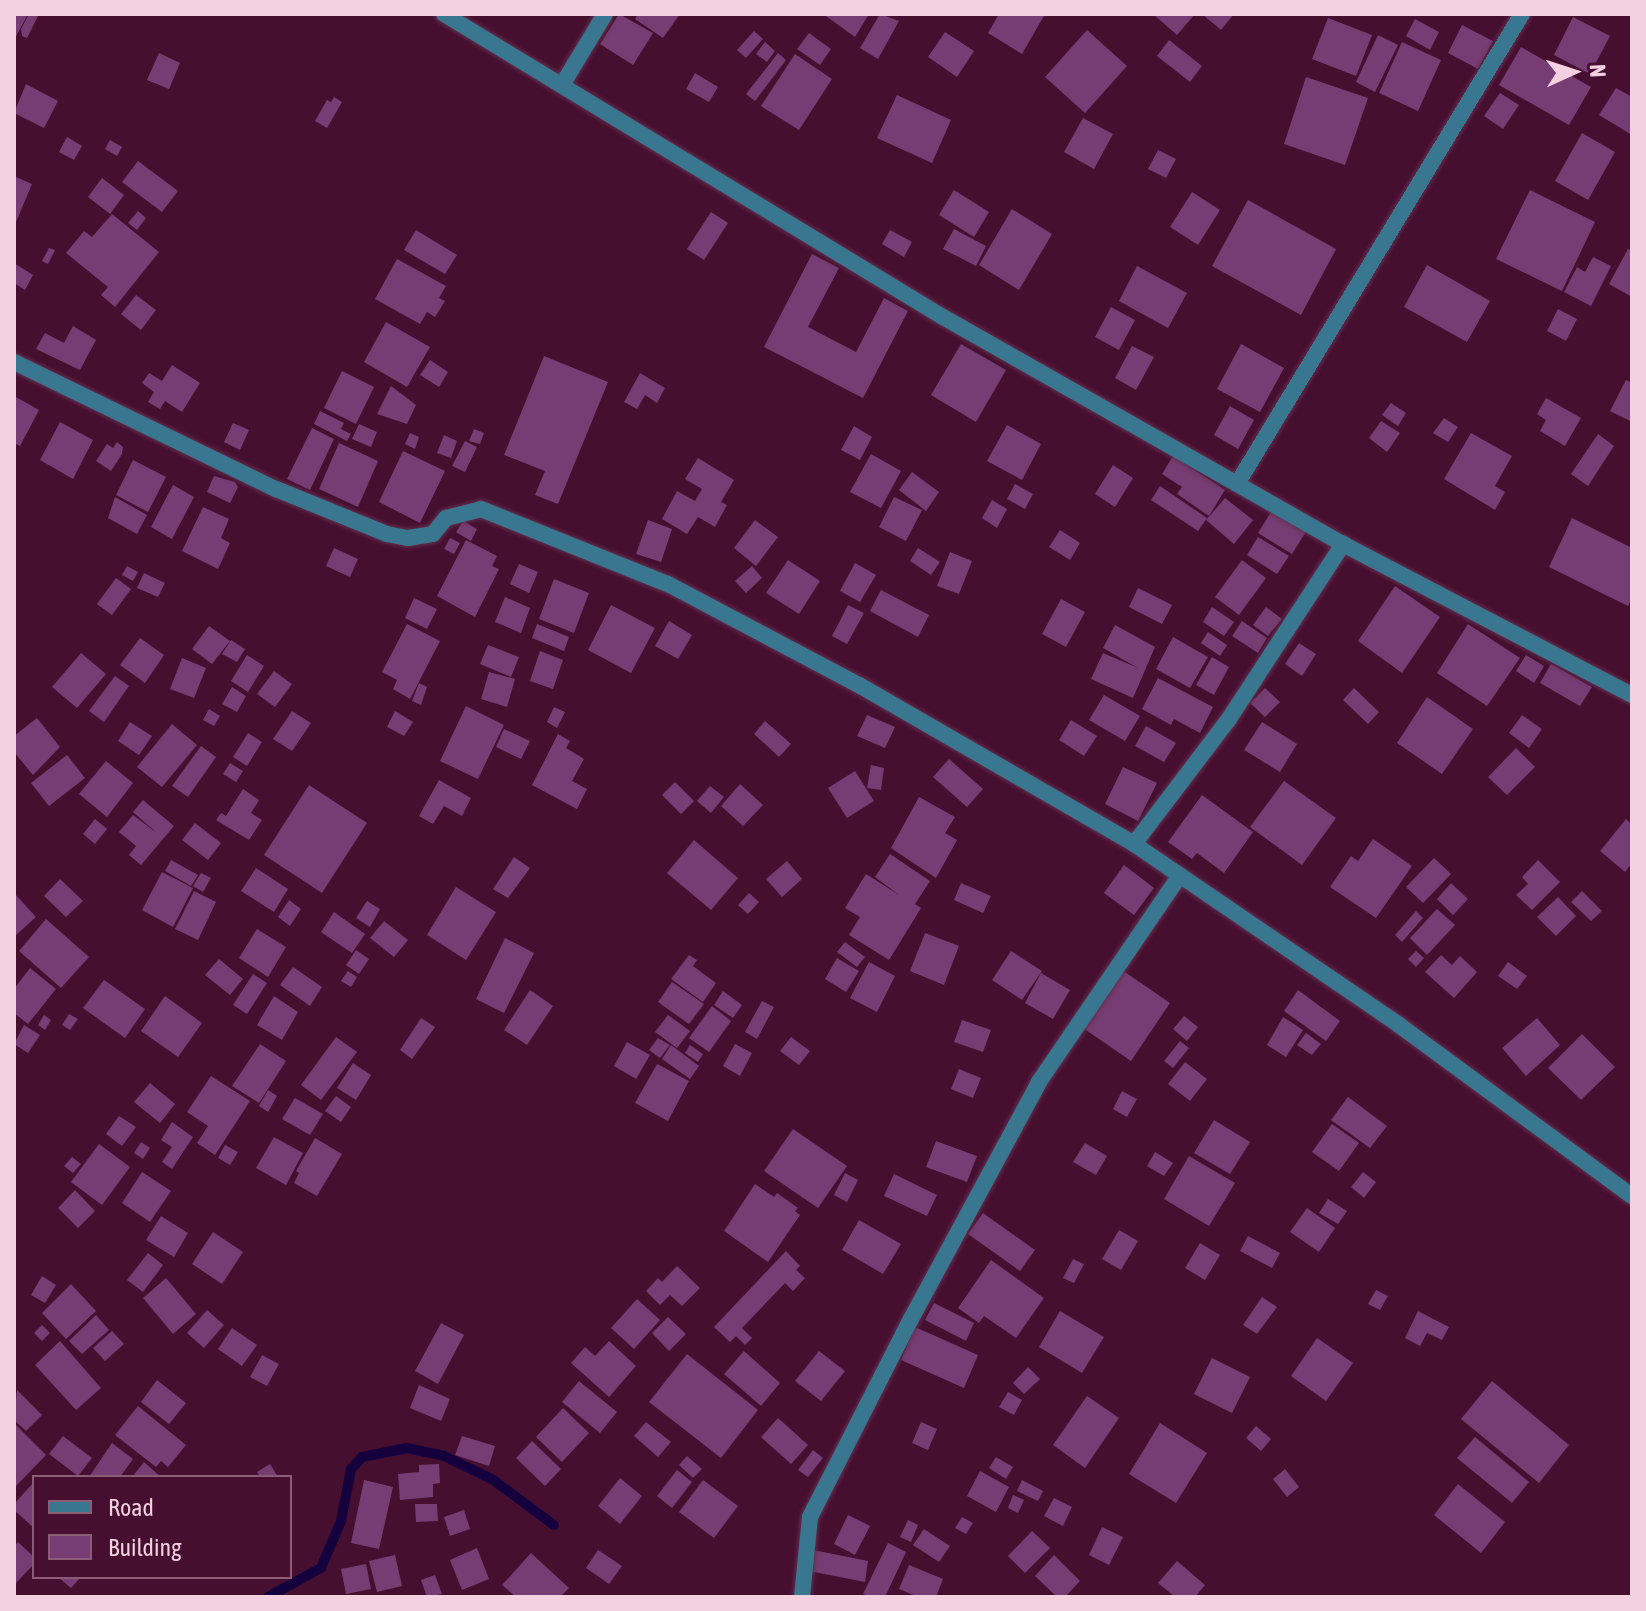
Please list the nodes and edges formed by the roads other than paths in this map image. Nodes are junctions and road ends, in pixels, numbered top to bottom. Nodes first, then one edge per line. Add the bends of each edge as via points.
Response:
1 (444, 14) edge
2 (605, 14) edge
3 (1522, 14) edge
4 (562, 85) junction
5 (14, 362) edge
6 (1237, 484) junction
7 (1343, 544) junction
8 (1632, 695) edge
9 (1134, 844) junction
10 (1180, 875) junction
11 (1632, 1196) edge
12 (802, 1597) edge

1 - 4 street
2 - 4 street
3 - 6 street
4 - 6 street via 943,317
5 - 9 street via 276,489 387,534 433,534 446,518 481,509 668,584 859,685
6 - 7 street
7 - 8 street
7 - 9 street via 1229,719
9 - 10 street
10 - 11 street via 1399,1025
10 - 12 street via 1039,1082 911,1319 810,1517

